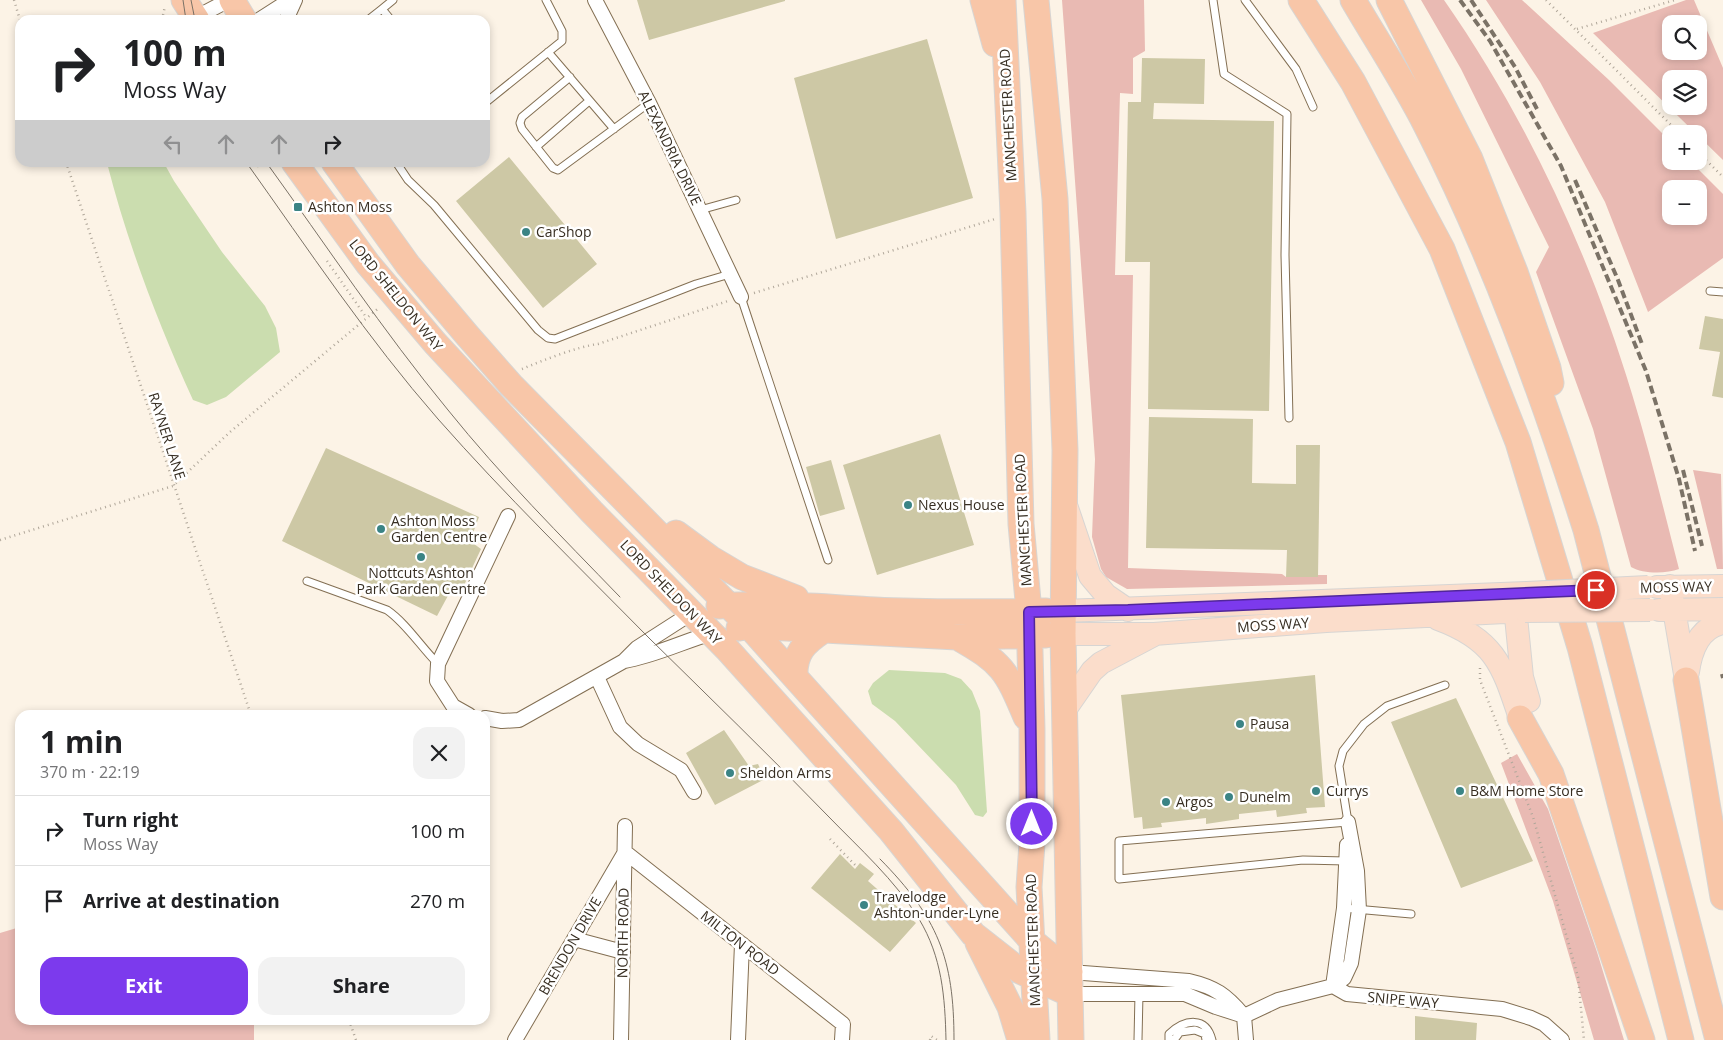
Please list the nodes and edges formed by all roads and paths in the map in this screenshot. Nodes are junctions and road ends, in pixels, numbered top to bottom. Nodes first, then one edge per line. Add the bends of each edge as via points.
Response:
1 (14, 0) edge
2 (165, 0) edge
3 (230, 0) edge
4 (290, 0) edge
5 (295, 0) edge
6 (393, 0) edge
7 (546, 0) edge
8 (595, 0) edge
9 (983, 0) edge
10 (1003, 0) edge
11 (1036, 0) edge
12 (1213, 0) edge
13 (1246, 0) edge
14 (1301, 0) edge
15 (1353, 0) edge
16 (1389, 0) edge
17 (1546, 0) edge
18 (1675, 0) edge
19 (382, 9) junction
20 (191, 14) edge
21 (18, 15) edge
22 (163, 15) edge
23 (240, 15) edge
24 (267, 15) edge
25 (288, 15) edge
26 (374, 15) edge
27 (387, 15) edge
28 (1577, 29) junction
29 (548, 52) junction
30 (570, 77) junction
31 (1005, 81) junction
32 (490, 99) edge
33 (589, 101) junction
34 (649, 103) junction
35 (1313, 107) dead end
36 (1671, 125) edge
37 (614, 129) junction
38 (536, 147) junction
39 (1707, 160) edge
40 (68, 167) edge
41 (298, 167) edge
42 (338, 167) edge
43 (399, 167) edge
44 (1723, 177) edge
45 (736, 200) dead end
46 (700, 210) junction
47 (1014, 213) junction
48 (327, 261) dead end
49 (730, 274) junction
50 (1710, 291) dead end
51 (1723, 292) edge
52 (742, 297) junction
53 (374, 312) dead end
54 (367, 317) junction
55 (517, 375) dead end
56 (1289, 418) dead end
57 (1565, 464) junction
58 (612, 485) junction
59 (173, 486) junction
60 (1066, 504) junction
61 (508, 516) dead end
62 (0, 540) edge
63 (828, 560) dead end
64 (307, 581) dead end
65 (1670, 586) junction
66 (1723, 586) edge
67 (1520, 603) junction
68 (816, 606) junction
69 (712, 608) junction
70 (1723, 609) edge
71 (1128, 610) junction
72 (1674, 610) junction
73 (1430, 616) junction
74 (1723, 622) edge
75 (1029, 623) junction
76 (1063, 623) junction
77 (749, 626) junction
78 (824, 630) junction
79 (712, 633) junction
80 (1154, 634) junction
81 (958, 637) junction
82 (624, 662) junction
83 (438, 664) junction
84 (1480, 664) dead end
85 (597, 677) junction
86 (796, 677) junction
87 (1686, 680) junction
88 (1445, 685) dead end
89 (249, 710) edge
90 (460, 710) edge
91 (1065, 710) junction
92 (1526, 715) junction
93 (490, 719) edge
94 (1032, 730) junction
95 (694, 792) dead end
96 (1348, 822) junction
97 (625, 826) dead end
98 (830, 839) dead end
99 (625, 852) junction
100 (1346, 861) junction
101 (857, 867) dead end
102 (1723, 897) edge
103 (1344, 908) junction
104 (1358, 910) junction
105 (1411, 914) dead end
106 (973, 934) junction
107 (574, 939) junction
108 (1032, 941) junction
109 (742, 944) junction
110 (623, 952) junction
111 (1058, 983) junction
112 (1332, 986) junction
113 (1139, 994) junction
114 (1244, 1016) junction
115 (351, 1025) edge
116 (356, 1040) edge
117 (514, 1040) edge
118 (621, 1040) edge
119 (738, 1040) edge
120 (842, 1040) edge
121 (930, 1040) edge
122 (937, 1040) edge
123 (1020, 1040) edge
124 (1038, 1040) edge
125 (1050, 1040) edge
126 (1071, 1040) edge
127 (1138, 1040) edge
128 (1169, 1040) edge
129 (1174, 1040) edge
130 (1206, 1040) edge
131 (1212, 1040) edge
132 (1246, 1040) edge
133 (1562, 1040) edge
134 (1584, 1040) edge
135 (1642, 1040) edge
136 (1681, 1040) edge
137 (1718, 1040) edge

1 - 21 path
2 - 22 path
3 - 20 street
3 - 23 highway
4 - 24 street
5 - 25 street
6 - 19 lane
7 - 29 lane via 562,31 562,40
8 - 34 street, ALEXANDRIA DRIVE
9 - 31 highway
10 - 31 highway, MANCHESTER ROAD
11 - 60 highway, MANCHESTER ROAD via 1055,199
12 - 56 lane via 1224,74 1287,114 1285,256
13 - 35 lane via 1296,69
14 - 136 highway via 1353,82 1442,249 1518,442 1580,647
15 - 57 highway via 1426,124 1500,286
16 - 57 highway via 1470,159 1515,272 1548,368
17 - 28 path
18 - 28 path
19 - 26 lane
19 - 27 lane
28 - 36 path
29 - 30 lane
29 - 32 lane
30 - 33 lane
30 - 38 lane via 522,118 522,129
31 - 47 highway, MANCHESTER ROAD
33 - 37 lane
33 - 38 lane
34 - 37 lane
34 - 46 street, ALEXANDRIA DRIVE
37 - 38 lane via 558,170
39 - 44 path
40 - 59 path, RAYNER LANE
41 - 69 highway, LORD SHELDON WAY via 368,264 435,343 592,512
42 - 58 highway, LORD SHELDON WAY via 408,265 466,335
43 - 49 lane via 548,338 556,339 688,287
45 - 46 lane
46 - 49 street, ALEXANDRIA DRIVE
47 - 52 path
47 - 75 highway, MANCHESTER ROAD via 1021,524
48 - 54 path
49 - 52 street, ALEXANDRIA DRIVE
50 - 51 lane
52 - 55 path via 598,344 579,347
52 - 63 lane
53 - 54 path
54 - 59 path via 230,432
57 - 137 highway via 1586,530
58 - 68 highway via 710,558 742,577
58 - 69 highway, LORD SHELDON WAY
59 - 62 path
59 - 89 path, RAYNER LANE
60 - 71 main road via 1090,576 1106,595
60 - 76 highway, MANCHESTER ROAD
61 - 83 street
64 - 83 lane via 387,610 398,617
65 - 66 main road, MOSS WAY
65 - 67 main road, MOSS WAY, bridge
65 - 72 main road
67 - 71 main road, MOSS WAY
67 - 72 main road, MOSS WAY, bridge
67 - 73 main road, MOSS WAY
67 - 92 main road
68 - 69 highway via 760,603
68 - 75 highway
69 - 77 highway, LORD SHELDON WAY
69 - 79 highway, LORD SHELDON WAY
69 - 82 street via 637,648
70 - 72 main road, MOSS WAY
71 - 76 main road, MOSS WAY
72 - 87 main road
73 - 80 main road, MOSS WAY
73 - 92 main road via 1463,628 1488,646
74 - 87 main road via 1707,628 1699,638 1692,651
75 - 76 highway, MOSS WAY
75 - 81 highway
75 - 94 highway, MANCHESTER ROAD
76 - 80 main road, MOSS WAY
76 - 91 highway, MANCHESTER ROAD
77 - 78 highway
77 - 79 highway
77 - 86 highway, LORD SHELDON WAY
78 - 81 highway
78 - 86 highway via 799,651
79 - 82 street
79 - 106 highway, LORD SHELDON WAY via 891,830
80 - 91 main road via 1092,671
81 - 94 highway via 985,652 1001,666
82 - 85 street
83 - 90 street via 437,681 453,706
84 - 134 path via 1480,680 1533,817 1578,977
85 - 93 street via 518,720
85 - 95 street via 620,727 638,744 681,770
86 - 108 highway, LORD SHELDON WAY
87 - 102 highway
88 - 96 lane via 1387,706 1364,724 1343,751 1339,766
91 - 111 highway, MANCHESTER ROAD
92 - 135 highway via 1551,774
94 - 108 highway, MANCHESTER ROAD via 1029,887
96 - 100 street
96 - 100 lane via 1119,841 1119,879 1303,860
96 - 104 street via 1357,871
97 - 99 street, NORTH ROAD
98 - 101 path
99 - 107 street, BRENDON DRIVE
99 - 109 street, MILTON ROAD
99 - 110 street, NORTH ROAD
100 - 103 street
103 - 104 lane
103 - 112 street
104 - 105 lane
104 - 112 street via 1351,963 1344,978
106 - 111 highway, LORD SHELDON WAY via 1020,971
106 - 123 highway via 1010,1007
107 - 110 street
107 - 117 street, BRENDON DRIVE
108 - 111 highway, MANCHESTER ROAD
108 - 111 highway, LORD SHELDON WAY
109 - 119 street
109 - 120 street, MILTON ROAD via 843,1024
110 - 118 street, NORTH ROAD
111 - 113 street
111 - 114 street via 1189,981 1207,985 1227,996
111 - 124 highway, MANCHESTER ROAD
111 - 125 highway via 1051,1012
111 - 126 highway, MANCHESTER ROAD
112 - 114 street via 1278,1000
112 - 133 street, SNIPE WAY via 1347,994 1502,1009 1544,1024
113 - 114 street via 1185,994
113 - 127 lane
114 - 132 street
115 - 116 path
121 - 122 path via 931,1036
128 - 131 lane via 1169,1034 1177,1026 1192,1022 1201,1023 1209,1030
129 - 130 lane via 1180,1032 1195,1030 1205,1034

